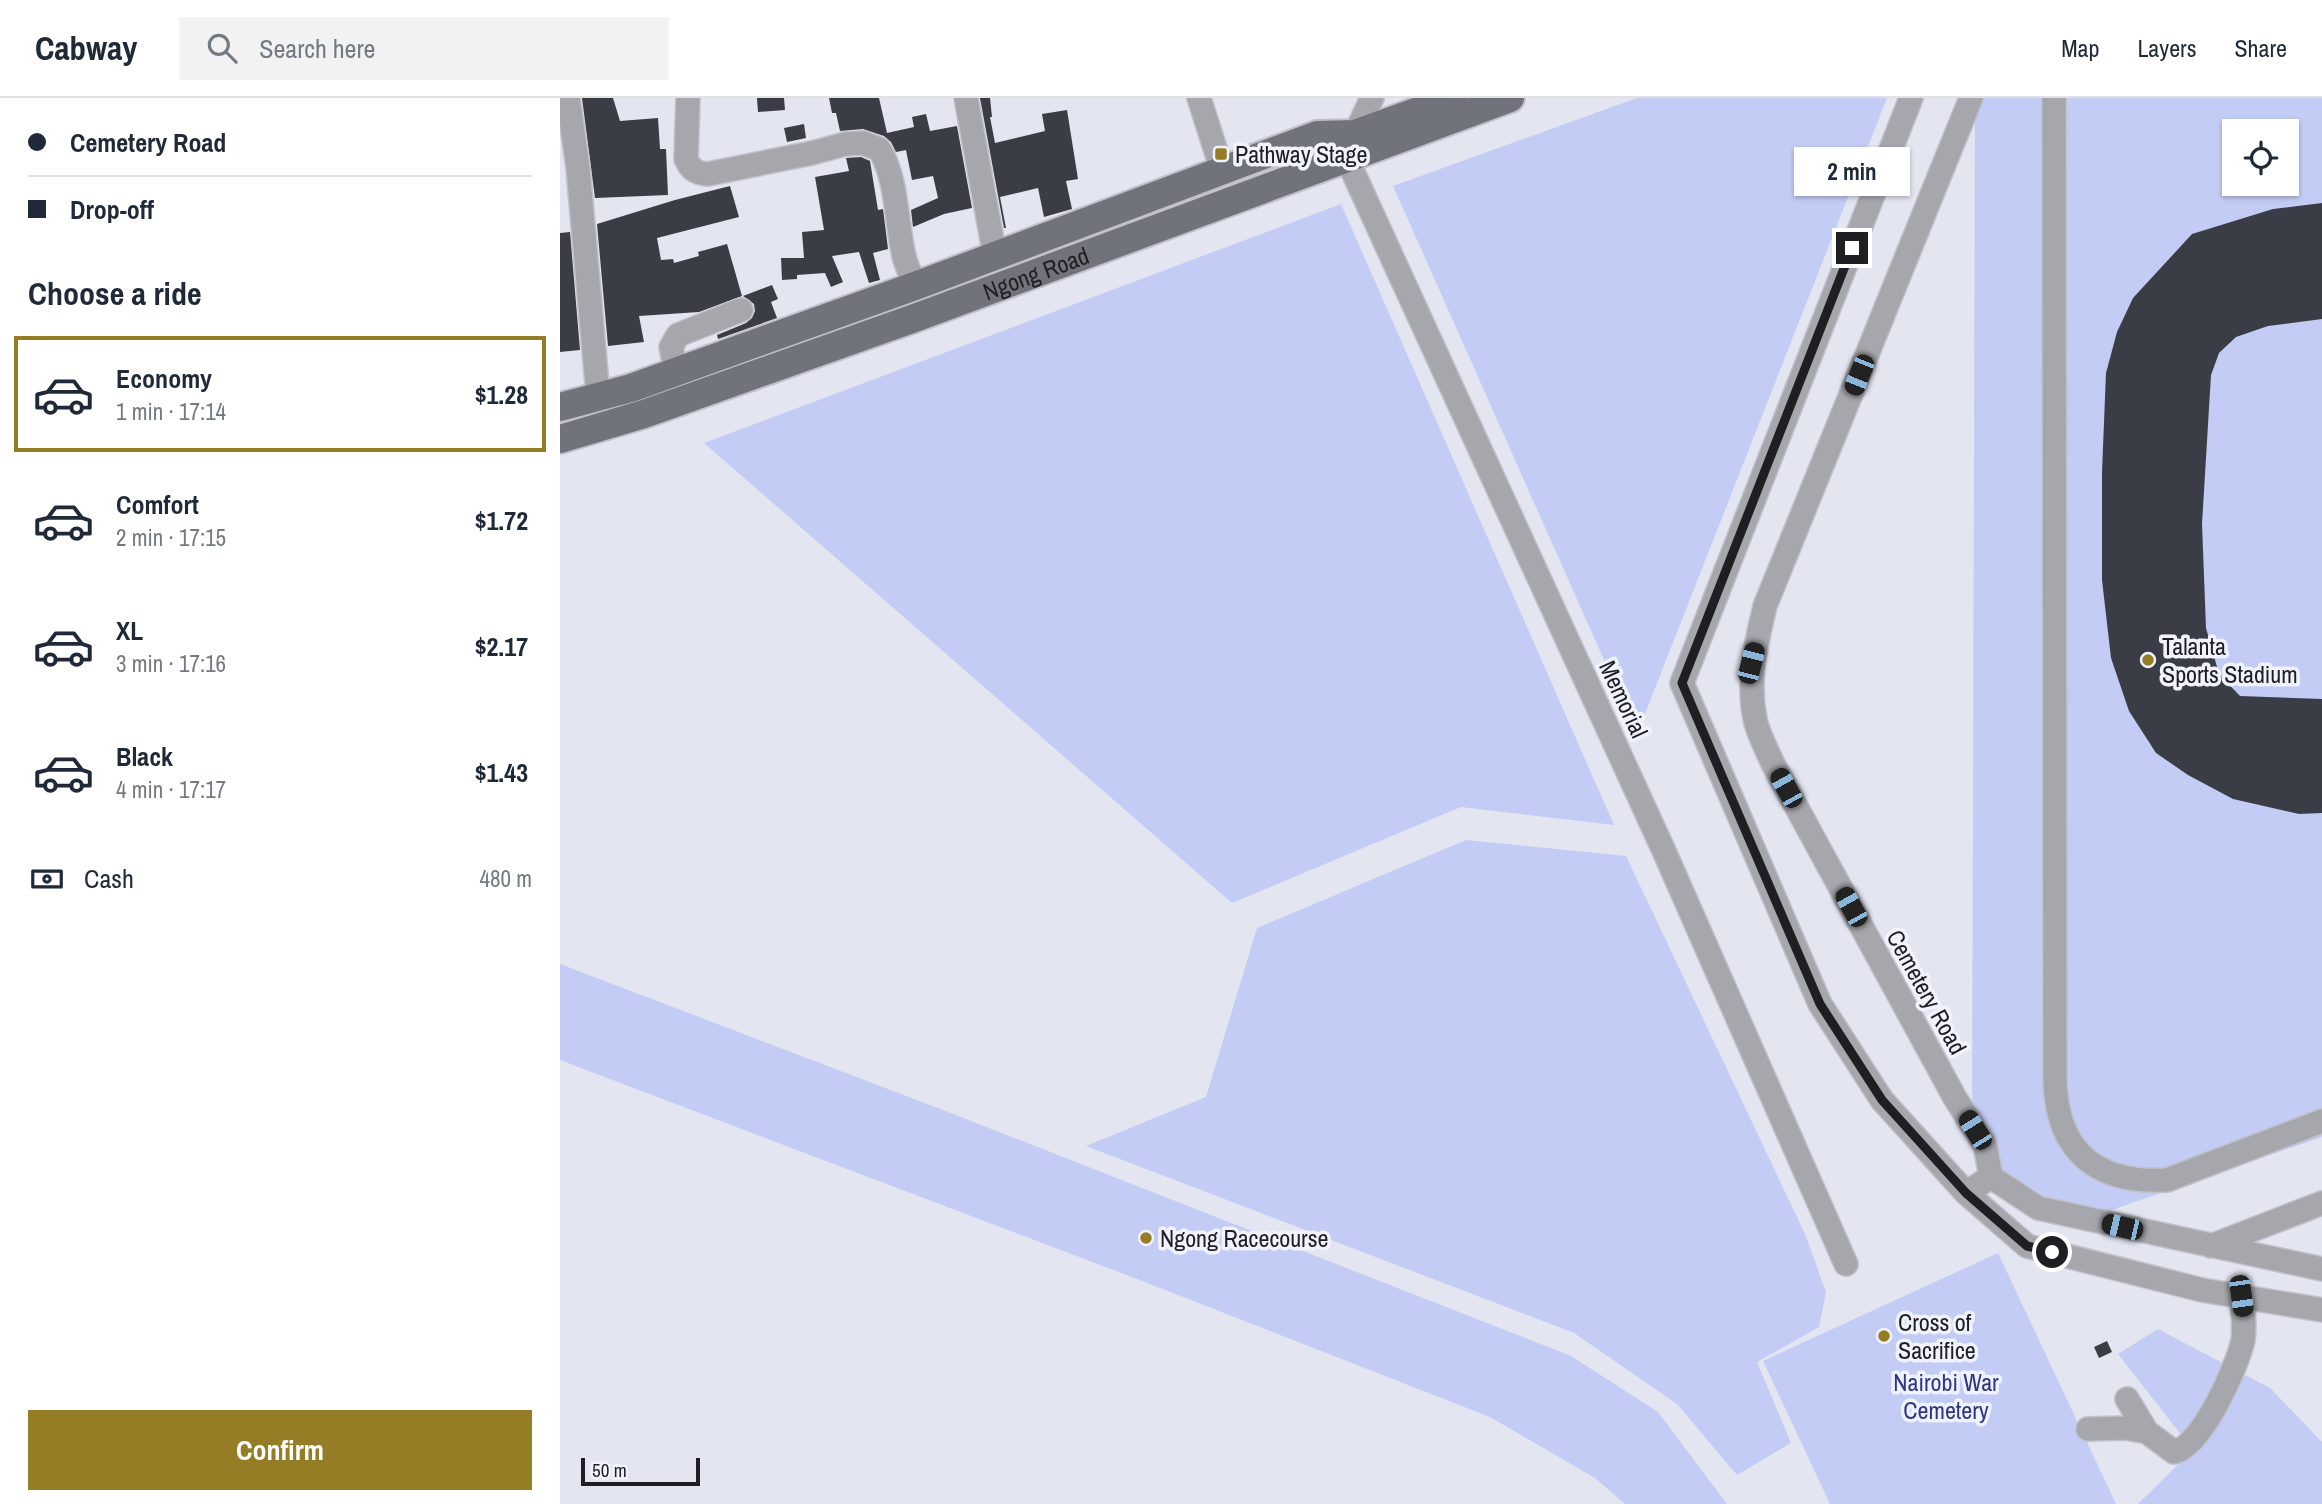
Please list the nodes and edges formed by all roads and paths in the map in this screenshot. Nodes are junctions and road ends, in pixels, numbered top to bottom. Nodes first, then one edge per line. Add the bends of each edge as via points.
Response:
1 (568, 98) edge
2 (688, 98) edge
3 (966, 98) edge
4 (1199, 98) edge
5 (1372, 98) edge
6 (1454, 98) edge
7 (1510, 98) edge
8 (1911, 98) edge
9 (1971, 98) edge
10 (2054, 98) edge
11 (1351, 147) junction
12 (1222, 170) junction
13 (995, 256) junction
14 (915, 286) junction
15 (740, 310) dead end
16 (676, 372) junction
17 (598, 396) junction
18 (560, 407) edge
19 (560, 439) edge
20 (2322, 1121) edge
21 (1991, 1177) junction
22 (1966, 1193) junction
23 (2322, 1203) edge
24 (2211, 1246) junction
25 (1846, 1264) dead end
26 (2322, 1269) edge
27 (2241, 1296) junction
28 (2322, 1310) edge
29 (2127, 1399) dead end
30 (2088, 1429) dead end
31 (2147, 1432) junction

1 - 17 street
2 - 14 street via 686,159 698,173 845,144 863,143 879,149
3 - 13 street
4 - 12 street
5 - 11 street
6 - 11 main road, Ngong Road
7 - 11 main road, Ngong Road
8 - 22 street via 1682,683 1820,1004 1882,1100
9 - 21 street, Cemetery Road via 1765,606 1751,663 1755,721 1773,764 1985,1146
10 - 20 street via 2055,1081 2059,1120 2078,1151 2095,1166 2147,1181 2167,1180
11 - 12 main road, Ngong Road via 1317,135
11 - 19 main road, Ngong Road via 912,319
11 - 25 street, Memorial
12 - 13 main road, Ngong Road
13 - 14 main road, Ngong Road
14 - 16 main road, Ngong Road
15 - 16 street via 678,335 671,346
16 - 17 main road, Ngong Road
17 - 18 main road, Ngong Road
21 - 22 street
21 - 24 street via 2038,1208
22 - 27 street via 2027,1246
23 - 24 street
24 - 26 street
27 - 28 street
27 - 31 street via 2243,1338 2212,1414 2179,1451 2168,1449
29 - 31 street
30 - 31 street

